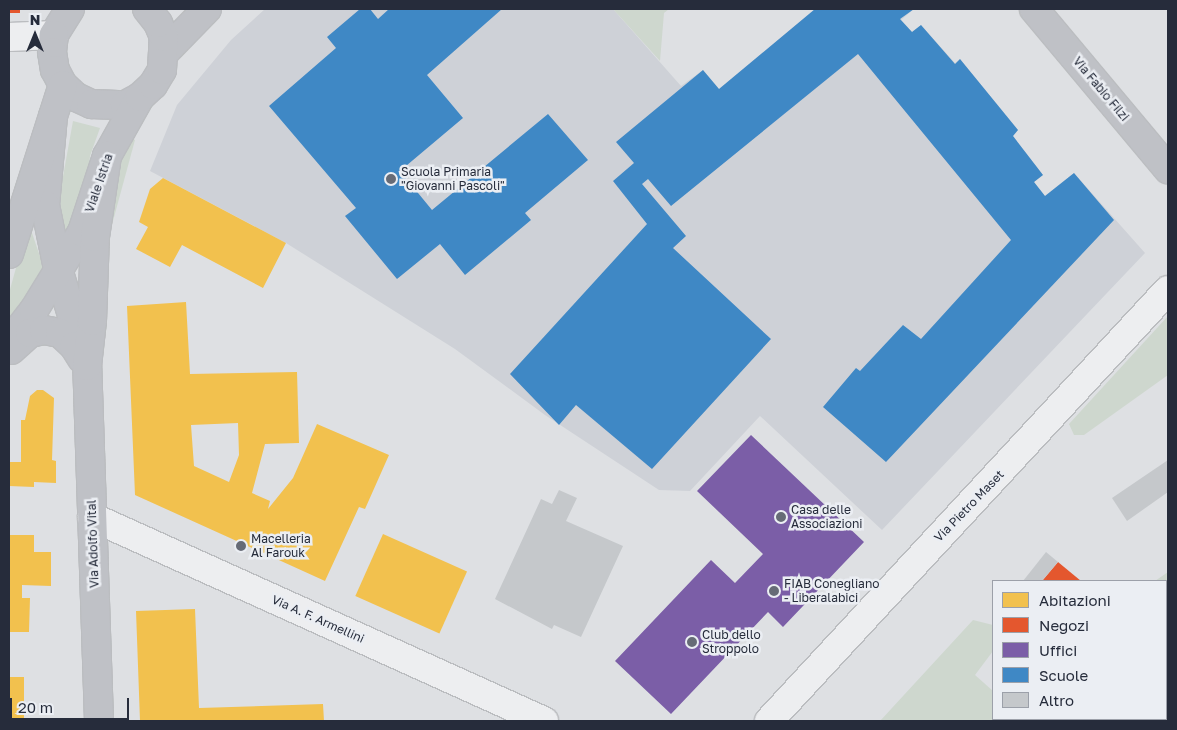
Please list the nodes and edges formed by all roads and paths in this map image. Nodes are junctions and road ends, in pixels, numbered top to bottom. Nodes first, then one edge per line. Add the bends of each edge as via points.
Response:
1 (147, 9) edge
2 (207, 9) edge
3 (1034, 9) edge
4 (60, 19) edge
5 (9, 37) edge
6 (165, 52) junction
7 (63, 85) junction
8 (140, 97) junction
9 (53, 116) junction
10 (107, 156) junction
11 (1168, 169) edge
12 (9, 254) edge
13 (58, 269) junction
14 (1168, 290) edge
15 (9, 342) edge
16 (9, 352) edge
17 (87, 366) junction
18 (92, 517) junction
19 (99, 721) edge
20 (544, 721) edge
21 (769, 721) edge

1 - 6 street via 158,22
2 - 6 street, Viale Istria
3 - 11 street, Via Fabio Filzi
4 - 5 street
4 - 7 street via 52,52 55,70
6 - 8 street, Viale Istria via 153,85
7 - 8 street via 76,97 91,104 125,105
7 - 9 street
8 - 10 street, Viale Istria
9 - 12 street
9 - 13 street via 45,205
10 - 13 street, Viale Istria via 82,232
10 - 17 street, Via Adolfo Vital via 95,237
13 - 15 street, Viale Istria via 34,310
13 - 17 street, Via Adolfo Vital
14 - 21 street, Via Pietro Maset
16 - 17 street via 30,333 44,330 60,333
17 - 18 street, Via Adolfo Vital
18 - 19 street, Via Adolfo Vital
18 - 20 street, Via A. F. Armellini

